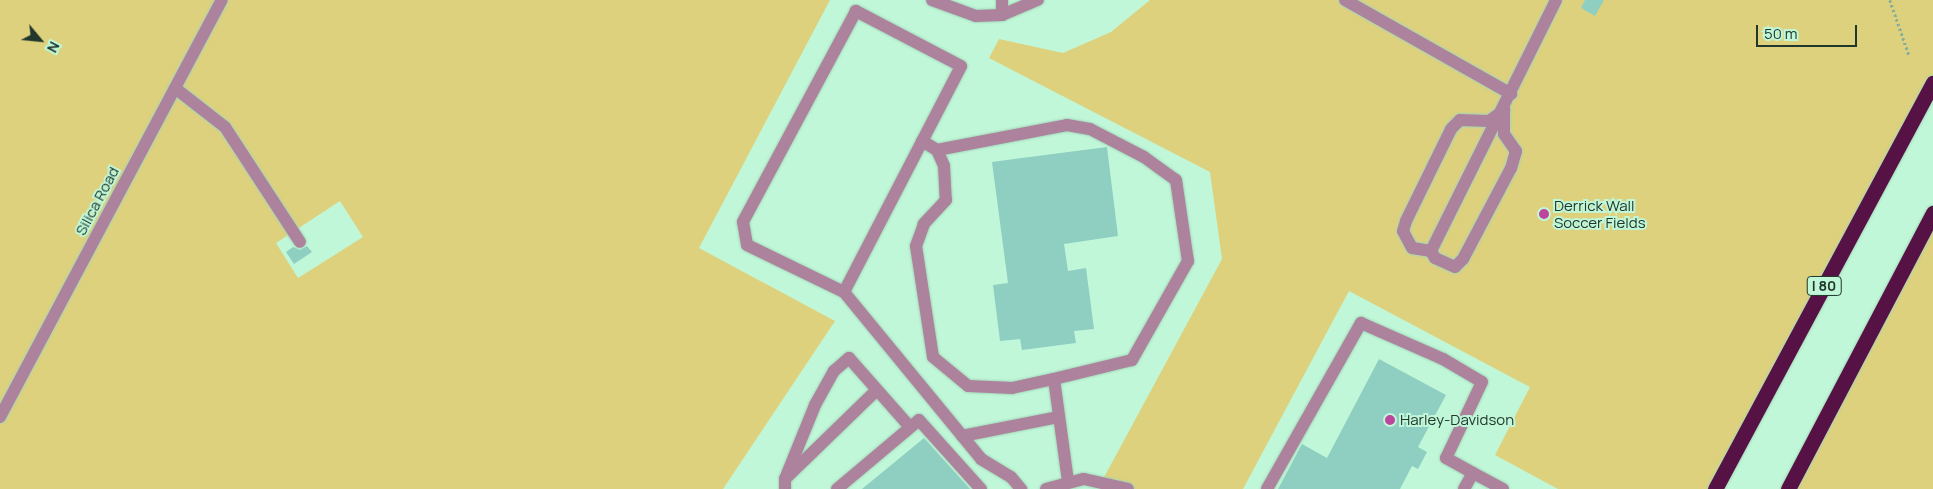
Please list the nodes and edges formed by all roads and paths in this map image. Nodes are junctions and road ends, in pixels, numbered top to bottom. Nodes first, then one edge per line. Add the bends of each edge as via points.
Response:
1 (222, 0) edge
2 (932, 0) edge
3 (1002, 0) edge
4 (1038, 0) edge
5 (1345, 0) edge
6 (1556, 0) edge
7 (1890, 0) edge
8 (859, 6) edge
9 (1002, 15) junction
10 (1909, 55) dead end
11 (1933, 83) edge
12 (175, 88) junction
13 (1511, 94) junction
14 (1504, 110) junction
15 (922, 141) junction
16 (937, 150) junction
17 (1933, 212) edge
18 (300, 242) dead end
19 (1431, 251) junction
20 (844, 292) junction
21 (1054, 379) junction
22 (877, 390) junction
23 (0, 417) edge
24 (1059, 418) junction
25 (910, 427) junction
26 (962, 436) junction
27 (1801, 463) junction
28 (1473, 473) junction
29 (1068, 481) junction
30 (785, 484) edge
31 (837, 489) edge
32 (980, 489) edge
33 (1021, 489) edge
34 (1046, 489) edge
35 (1128, 489) edge
36 (1267, 489) edge
37 (1464, 489) edge
38 (1503, 489) edge
39 (1714, 489) edge
40 (1788, 489) edge
41 (1792, 489) edge

1 - 12 street, Silica Road
2 - 9 street via 976,16
3 - 9 street
4 - 9 street
5 - 13 street
6 - 13 street
7 - 10 path
8 - 15 street via 961,66
8 - 20 street via 743,222 747,244
11 - 39 highway, I 80
12 - 18 street via 225,127
12 - 23 street, Silica Road
13 - 14 street
14 - 19 street
14 - 19 street via 1504,134 1516,151 1511,168 1463,259 1455,267 1435,258
14 - 19 street via 1488,121 1460,120 1451,129 1403,232 1412,248
15 - 16 street
15 - 20 street
16 - 21 street via 944,166 946,200 924,224 916,246 933,357 968,386 1012,388
16 - 21 street via 1067,125 1090,129 1144,157 1176,180 1188,261 1132,360
17 - 27 highway
20 - 26 street
21 - 24 street
22 - 25 street
22 - 30 street
22 - 30 street via 849,358 834,371 814,405
24 - 26 street
24 - 29 street
25 - 31 street
25 - 32 street via 919,420
26 - 33 street via 980,459 1011,477
27 - 40 highway
27 - 41 highway
28 - 36 street via 1446,458 1482,382 1443,359 1361,323
28 - 37 street
28 - 38 street
29 - 34 street
29 - 35 street via 1098,480

